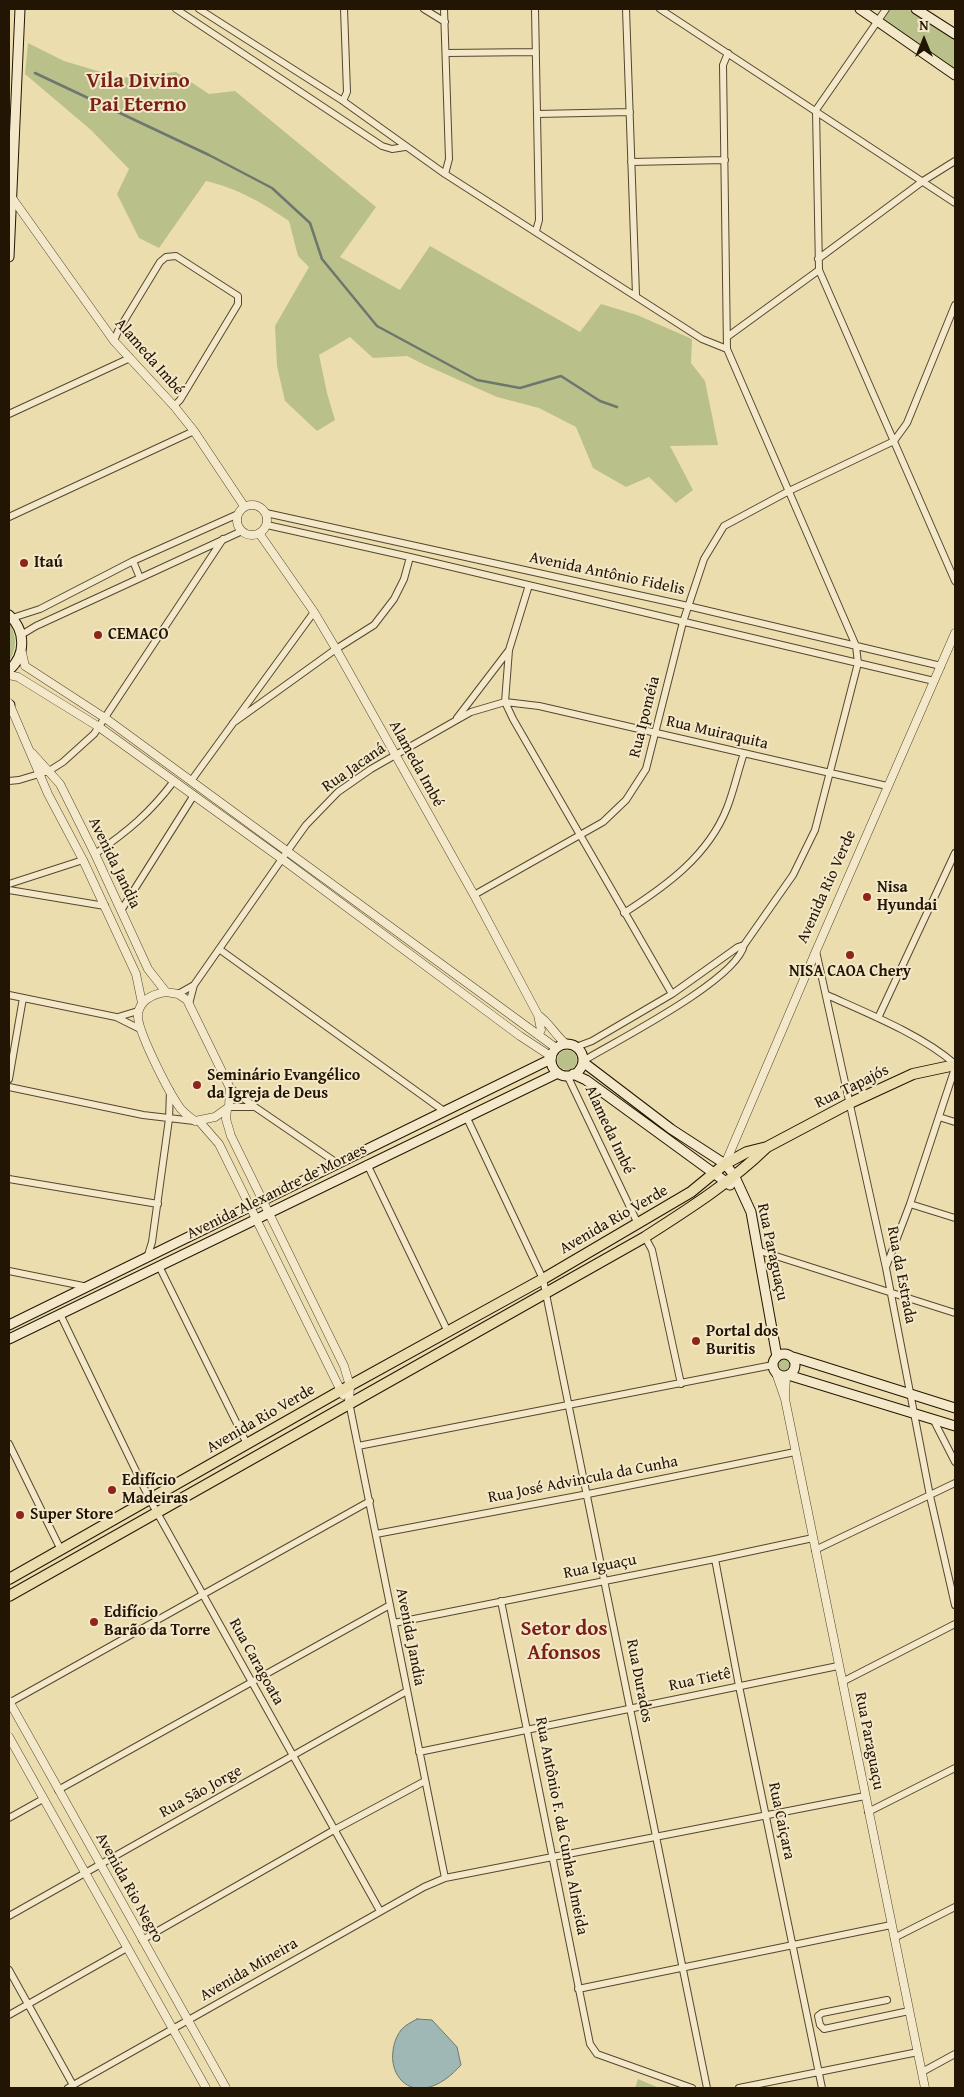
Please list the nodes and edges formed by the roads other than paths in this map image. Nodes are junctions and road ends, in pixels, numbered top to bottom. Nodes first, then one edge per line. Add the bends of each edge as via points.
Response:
1 (20, 9) edge
2 (176, 9) edge
3 (199, 9) edge
4 (344, 9) edge
5 (424, 9) edge
6 (444, 9) edge
7 (535, 9) edge
8 (626, 9) edge
9 (660, 9) edge
10 (860, 9) edge
11 (886, 9) edge
12 (916, 9) edge
13 (878, 21) junction
14 (445, 22) junction
15 (955, 34) edge
16 (536, 52) junction
17 (728, 52) junction
18 (446, 53) junction
19 (955, 75) edge
20 (342, 101) junction
21 (816, 110) junction
22 (630, 112) junction
23 (537, 114) junction
24 (405, 147) junction
25 (725, 160) junction
26 (955, 161) edge
27 (631, 162) junction
28 (445, 174) junction
29 (923, 181) junction
30 (10, 195) edge
31 (955, 203) edge
32 (10, 210) edge
33 (32, 228) junction
34 (536, 231) junction
35 (9, 257) edge
36 (818, 260) junction
37 (819, 270) junction
38 (636, 295) junction
39 (955, 305) edge
40 (727, 337) junction
41 (114, 341) junction
42 (727, 349) junction
43 (130, 358) junction
44 (174, 406) junction
45 (9, 414) edge
46 (194, 430) junction
47 (894, 441) junction
48 (789, 491) junction
49 (244, 506) junction
50 (266, 513) junction
51 (236, 515) junction
52 (9, 517) edge
53 (267, 525) junction
54 (242, 531) junction
55 (260, 532) junction
56 (223, 539) junction
57 (410, 557) junction
58 (133, 561) junction
59 (140, 578) junction
60 (955, 581) edge
61 (529, 585) junction
62 (688, 606) junction
63 (314, 612) junction
64 (11, 616) edge
65 (683, 622) junction
66 (955, 633) edge
67 (22, 635) junction
68 (856, 646) junction
69 (336, 649) junction
70 (509, 650) junction
71 (22, 653) junction
72 (858, 663) junction
73 (941, 666) junction
74 (9, 670) edge
75 (9, 675) edge
76 (44, 679) junction
77 (934, 681) junction
78 (39, 690) junction
79 (506, 702) junction
80 (9, 704) edge
81 (105, 718) junction
82 (455, 720) junction
83 (233, 723) junction
84 (99, 727) junction
85 (656, 732) junction
86 (30, 751) junction
87 (744, 753) junction
88 (396, 755) junction
89 (49, 771) junction
90 (830, 773) junction
91 (39, 775) junction
92 (9, 781) edge
93 (174, 781) junction
94 (191, 781) junction
95 (887, 786) junction
96 (194, 795) junction
97 (579, 836) junction
98 (288, 851) junction
99 (955, 853) edge
100 (96, 854) junction
101 (282, 859) junction
102 (83, 860) junction
103 (9, 884) edge
104 (9, 890) edge
105 (474, 894) junction
106 (104, 906) junction
107 (122, 909) junction
108 (624, 913) junction
109 (744, 945) junction
110 (219, 950) junction
111 (816, 951) junction
112 (194, 985) junction
113 (166, 992) junction
114 (178, 994) junction
115 (672, 994) junction
116 (9, 995) edge
117 (826, 995) junction
118 (23, 998) junction
119 (142, 1003) junction
120 (189, 1004) junction
121 (138, 1011) junction
122 (538, 1015) junction
123 (116, 1017) junction
124 (878, 1018) junction
125 (140, 1028) junction
126 (538, 1035) junction
127 (566, 1044) junction
128 (576, 1046) junction
129 (556, 1048) junction
130 (552, 1058) junction
131 (583, 1062) junction
132 (955, 1065) edge
133 (566, 1074) junction
134 (9, 1079) edge
135 (9, 1087) edge
136 (230, 1088) junction
137 (170, 1090) junction
138 (850, 1103) junction
139 (255, 1107) junction
140 (228, 1108) junction
141 (444, 1111) junction
142 (466, 1116) junction
143 (939, 1117) junction
144 (169, 1119) junction
145 (197, 1121) junction
146 (955, 1122) edge
147 (767, 1147) junction
148 (336, 1163) junction
149 (367, 1164) junction
150 (725, 1164) junction
151 (714, 1172) junction
152 (730, 1178) junction
153 (9, 1179) edge
154 (262, 1200) junction
155 (158, 1204) junction
156 (910, 1204) junction
157 (250, 1206) junction
158 (268, 1212) junction
159 (955, 1218) edge
160 (256, 1219) junction
161 (638, 1224) junction
162 (644, 1236) junction
163 (757, 1250) junction
164 (148, 1256) junction
165 (159, 1266) junction
166 (886, 1268) junction
167 (9, 1271) edge
168 (544, 1279) junction
169 (88, 1286) junction
170 (890, 1292) junction
171 (546, 1294) junction
172 (955, 1313) edge
173 (60, 1314) junction
174 (9, 1325) edge
175 (448, 1332) junction
176 (9, 1339) edge
177 (793, 1357) junction
178 (776, 1359) junction
179 (787, 1376) junction
180 (681, 1384) junction
181 (350, 1386) junction
182 (340, 1391) junction
183 (910, 1394) junction
184 (785, 1399) junction
185 (349, 1402) junction
186 (570, 1406) junction
187 (955, 1408) edge
188 (913, 1412) junction
189 (933, 1419) junction
190 (955, 1426) edge
191 (9, 1444) edge
192 (247, 1444) junction
193 (358, 1446) junction
194 (795, 1452) junction
195 (955, 1462) edge
196 (955, 1483) edge
197 (588, 1494) junction
198 (930, 1496) junction
199 (150, 1500) junction
200 (370, 1501) junction
201 (156, 1512) junction
202 (376, 1534) junction
203 (812, 1538) junction
204 (61, 1550) junction
205 (815, 1550) junction
206 (715, 1559) junction
207 (9, 1579) edge
208 (605, 1580) junction
209 (202, 1595) junction
210 (9, 1596) edge
211 (501, 1601) junction
212 (390, 1605) junction
213 (955, 1605) edge
214 (394, 1623) junction
215 (955, 1624) edge
216 (838, 1666) junction
217 (251, 1682) junction
218 (842, 1682) junction
219 (739, 1686) junction
220 (407, 1691) junction
221 (9, 1702) edge
222 (631, 1708) junction
223 (528, 1729) junction
224 (9, 1737) edge
225 (420, 1752) junction
226 (293, 1756) junction
227 (955, 1768) edge
228 (426, 1781) junction
229 (58, 1790) junction
230 (864, 1796) junction
231 (43, 1799) junction
232 (868, 1812) junction
233 (766, 1815) junction
234 (9, 1818) edge
235 (334, 1830) junction
236 (657, 1837) junction
237 (554, 1857) junction
238 (100, 1864) junction
239 (85, 1873) junction
240 (445, 1878) junction
241 (955, 1907) edge
242 (380, 1911) junction
243 (9, 1916) edge
244 (891, 1925) junction
245 (894, 1938) junction
246 (142, 1940) junction
247 (793, 1945) junction
248 (126, 1948) junction
249 (683, 1967) junction
250 (9, 1970) edge
251 (578, 1989) junction
252 (887, 2000) dead end
253 (28, 2004) junction
254 (909, 2011) junction
255 (9, 2015) edge
256 (188, 2021) junction
257 (172, 2030) junction
258 (918, 2052) junction
259 (955, 2054) edge
260 (818, 2072) junction
261 (922, 2072) junction
262 (71, 2087) edge
263 (206, 2088) edge
264 (226, 2088) edge
265 (692, 2088) edge
266 (708, 2088) edge
267 (739, 2088) edge
268 (822, 2088) edge
269 (925, 2088) edge

1 - 30 main road
2 - 24 street via 382,146 392,149
3 - 20 street
4 - 20 street via 347,92
5 - 14 street
6 - 14 street
7 - 16 street
8 - 22 street
9 - 17 street
10 - 13 main road
11 - 13 street
12 - 15 main road
13 - 19 main road
13 - 21 street
14 - 18 street
16 - 18 street
16 - 23 street
17 - 21 street
17 - 25 street via 723,65
18 - 28 street via 449,159
20 - 24 street
21 - 29 street
21 - 36 street
22 - 23 street
22 - 27 street
23 - 34 street via 539,220
24 - 28 street
25 - 27 street
25 - 40 street
26 - 29 street
27 - 38 street
28 - 34 street
29 - 31 street
29 - 36 street
30 - 32 main road
30 - 33 street, Alameda Imbé
32 - 33 street, Alameda Imbé
32 - 35 main road
33 - 41 street, Alameda Imbé
34 - 38 street
36 - 37 street
37 - 40 street
37 - 47 street
38 - 42 street via 702,339
39 - 47 street via 907,423
40 - 42 street
41 - 43 street, Alameda Imbé
41 - 44 street via 160,262 166,258 176,256 236,294 238,304
42 - 48 street
43 - 44 street, Alameda Imbé
43 - 45 street
44 - 46 street, Alameda Imbé
46 - 49 street, Alameda Imbé
46 - 52 street
47 - 48 street
47 - 60 street
48 - 62 street, Rua Ipoméia via 724,526 704,559
48 - 68 street
49 - 50 street via 253,505
49 - 51 street
50 - 53 street
50 - 62 street, Avenida Antônio Fidelis
51 - 54 street
51 - 58 street
53 - 55 street
53 - 57 street, Avenida Antônio Fidelis
54 - 55 street
54 - 56 street
55 - 63 street, Alameda Imbé
56 - 59 street
56 - 81 street
57 - 61 street, Avenida Antônio Fidelis
57 - 69 street via 398,593 374,625
58 - 59 street
58 - 64 street via 40,610
59 - 67 street
61 - 65 street, Avenida Antônio Fidelis
61 - 70 street, Rua Jacaná
62 - 65 street, Rua Ipoméia
62 - 68 street, Avenida Antônio Fidelis
63 - 69 street, Alameda Imbé
63 - 83 street
64 - 67 main road
65 - 72 street, Avenida Antônio Fidelis
65 - 85 street, Rua Ipoméia
66 - 73 street, Avenida Rio Verde
67 - 71 main road
68 - 72 street
68 - 73 street, Avenida Antônio Fidelis
69 - 83 street
69 - 88 street, Alameda Imbé
70 - 79 street
70 - 82 street, Rua Jacaná
71 - 74 main road
71 - 76 street via 25,666
72 - 77 street, Avenida Antônio Fidelis
72 - 90 street
73 - 77 street, Avenida Rio Verde
75 - 78 street
76 - 78 street via 35,681
76 - 81 street
77 - 95 street, Avenida Rio Verde
78 - 84 street
79 - 82 street, Rua Muiraquita
79 - 85 street, Rua Muiraquita via 539,706
79 - 97 street via 512,720
80 - 86 street, Avenida Jandia
81 - 84 street
81 - 94 street
82 - 88 street, Rua Jacaná
83 - 94 street
84 - 89 street
84 - 93 street
85 - 87 street, Rua Muiraquita
85 - 97 street, Rua Ipoméia via 646,769 626,800 603,822
86 - 89 street, Avenida Jandia
86 - 91 street, Avenida Jandia
87 - 90 street, Rua Muiraquita
87 - 108 street via 727,809 699,853 664,887
88 - 98 street, Rua Jacaná via 338,792
88 - 105 street, Alameda Imbé
89 - 91 street
89 - 100 street, Avenida Jandia via 60,784
90 - 95 street, Rua Muiraquita
90 - 109 street via 815,830 793,875
91 - 92 street
91 - 102 street, Avenida Jandia
93 - 96 street
93 - 100 street via 130,830
94 - 98 street
95 - 111 street, Avenida Rio Verde
96 - 101 street
96 - 107 street
97 - 105 street, Rua Ipoméia
97 - 108 street
98 - 101 street, Rua Jacaná
98 - 126 street
99 - 124 street
100 - 107 street, Avenida Jandia
101 - 110 street, Rua Jacaná
101 - 130 street
102 - 103 street
102 - 106 street, Avenida Jandia
104 - 106 street
105 - 122 street, Alameda Imbé
106 - 119 street, Avenida Jandia via 136,974
107 - 113 street, Avenida Jandia via 148,969
108 - 115 street
109 - 115 street
109 - 131 street via 735,962 698,993
110 - 112 street, Rua Jacaná
110 - 141 street
111 - 117 street, Rua da Estrada
111 - 150 street, Avenida Rio Verde
112 - 114 street, Rua Jacaná
112 - 120 street, Rua Jacaná
113 - 114 street
113 - 119 street via 149,997
114 - 120 street
115 - 128 street via 592,1041
116 - 118 street
117 - 124 street
117 - 138 street, Rua da Estrada
118 - 123 street
118 - 134 street
119 - 121 street
120 - 136 street
121 - 123 street
121 - 125 street, Avenida Jandia
122 - 126 street, Alameda Imbé via 541,1030
122 - 127 street, Alameda Imbé
123 - 125 street
124 - 132 street via 944,1054
125 - 137 street, Avenida Jandia
126 - 129 street
127 - 128 main road
127 - 129 main road
128 - 131 main road via 582,1053
129 - 130 main road
130 - 133 main road via 552,1064
130 - 141 main road, Avenida Alexandre de Moraes
131 - 133 main road via 578,1072
131 - 150 main road via 670,1129
132 - 138 main road, Rua Tapajós via 913,1074
132 - 143 street
133 - 142 main road, Avenida Alexandre de Moraes
133 - 151 main road via 586,1080
133 - 161 street, Alameda Imbé
135 - 144 street
136 - 139 street
136 - 140 street, Avenida Jandia
137 - 144 street
137 - 145 street, Avenida Jandia via 184,1113
138 - 147 main road, Rua Tapajós
138 - 166 street, Rua da Estrada
139 - 140 street
139 - 148 street
140 - 145 street via 215,1117
140 - 154 street, Avenida Jandia via 226,1119 231,1136
141 - 148 main road, Avenida Alexandre de Moraes
142 - 149 main road, Avenida Alexandre de Moraes
142 - 168 street, Rua Durados
143 - 146 street
143 - 156 street
144 - 145 street
144 - 155 street
145 - 157 street, Avenida Jandia via 219,1144
147 - 150 main road, Rua Tapajós via 747,1152
147 - 152 main road, Rua Tapajós
148 - 154 main road, Avenida Alexandre de Moraes
149 - 158 main road, Avenida Alexandre de Moraes
149 - 175 street
150 - 151 main road, Avenida Rio Verde
150 - 152 main road
151 - 152 main road
151 - 161 main road, Avenida Rio Verde via 691,1192
152 - 162 main road, Avenida Rio Verde via 696,1205
152 - 163 main road, Rua Paraguaçu via 743,1193
153 - 155 street
154 - 157 main road, Avenida Alexandre de Moraes
154 - 158 street, Avenida Jandia
155 - 164 street
156 - 159 street
156 - 166 street
157 - 160 street, Avenida Jandia
157 - 164 main road, Avenida Alexandre de Moraes
158 - 160 main road, Avenida Alexandre de Moraes
158 - 181 street, Avenida Jandia via 344,1366
160 - 165 main road, Avenida Alexandre de Moraes
160 - 182 street, Avenida Jandia
161 - 168 main road, Avenida Rio Verde
162 - 171 main road, Avenida Rio Verde
162 - 180 street via 652,1250
163 - 170 street
163 - 178 main road, Rua Paraguaçu
164 - 169 main road, Avenida Alexandre de Moraes
165 - 173 main road, Avenida Alexandre de Moraes
165 - 192 street
166 - 170 street, Rua da Estrada
167 - 169 street
168 - 171 street, Rua Durados
168 - 175 main road, Avenida Rio Verde
169 - 174 main road, Avenida Alexandre de Moraes
170 - 172 street
170 - 183 street, Rua da Estrada
171 - 185 main road, Avenida Rio Verde
171 - 186 street, Rua Durados
173 - 176 main road, Avenida Alexandre de Moraes
173 - 199 street, Rua Caragoata
175 - 181 main road, Avenida Rio Verde
177 - 178 main road via 787,1354
177 - 179 main road via 795,1367
177 - 183 main road
178 - 179 main road
178 - 180 street
178 - 184 street, Rua Paraguaçu
179 - 184 street, Rua Paraguaçu
179 - 188 main road
180 - 186 street
181 - 182 main road, Avenida Rio Verde
181 - 185 street, Avenida Jandia
182 - 185 street, Avenida Jandia
182 - 192 main road, Avenida Rio Verde
183 - 187 main road
183 - 188 street, Rua da Estrada
184 - 194 street, Rua Paraguaçu
185 - 193 street, Avenida Jandia
185 - 201 main road, Avenida Rio Verde
186 - 193 street
186 - 197 street, Rua Durados
188 - 189 main road
188 - 198 street, Rua da Estrada
189 - 190 main road
189 - 195 street
191 - 204 street
192 - 199 main road, Avenida Rio Verde
193 - 200 street, Avenida Jandia
194 - 197 street, Rua José Advincula da Cunha
194 - 203 street, Rua Paraguaçu
196 - 198 street
197 - 202 street, Rua José Advincula da Cunha
197 - 208 street, Rua Durados
198 - 205 street
198 - 213 street, Rua da Estrada
199 - 201 street, Rua Caragoata
199 - 204 main road, Avenida Rio Verde
200 - 202 street, Avenida Jandia
200 - 209 street
201 - 209 street, Rua Caragoata
201 - 210 main road, Avenida Rio Verde
202 - 212 street, Avenida Jandia
203 - 205 street, Rua Paraguaçu
203 - 206 street, Rua Iguaçu
204 - 207 main road, Avenida Rio Verde
205 - 216 street, Rua Paraguaçu
206 - 208 street, Rua Iguaçu
206 - 219 street, Rua Caiçara
208 - 211 street, Rua Iguaçu
208 - 222 street, Rua Durados
209 - 217 street, Rua Caragoata
209 - 221 street
211 - 214 street, Rua Iguaçu
211 - 223 street, Rua Antônio F. da Cunha Almeida
212 - 214 street, Avenida Jandia
212 - 217 street
214 - 220 street, Avenida Jandia
215 - 218 street
216 - 218 street, Rua Paraguaçu
216 - 219 street, Rua Tietê
217 - 226 street, Rua Caragoata
217 - 229 street
218 - 230 street, Rua Paraguaçu
219 - 222 street, Rua Tietê
219 - 233 street, Rua Caiçara
220 - 225 street, Avenida Jandia
220 - 226 street, Rua São Jorge
221 - 229 street, Avenida Rio Negro
222 - 223 street, Rua Tietê
222 - 236 street, Rua Durados
223 - 225 street, Rua Tietê
223 - 237 street, Rua Antônio F. da Cunha Almeida
224 - 231 street, Avenida Rio Negro
225 - 228 street, Avenida Jandia
226 - 235 street, Rua Caragoata
226 - 238 street, Rua São Jorge
227 - 232 street
228 - 235 street
228 - 240 street, Avenida Jandia
229 - 238 street, Avenida Rio Negro
230 - 232 street, Rua Paraguaçu
230 - 233 street, Avenida Mineira
231 - 234 street
231 - 239 street, Avenida Rio Negro
232 - 244 street, Rua Paraguaçu
233 - 236 street, Avenida Mineira
233 - 247 street, Rua Caiçara
235 - 242 street, Rua Caragoata
235 - 246 street
236 - 237 street, Avenida Mineira
236 - 249 street, Rua Durados
237 - 240 street, Avenida Mineira
237 - 251 street, Rua Antônio F. da Cunha Almeida
238 - 239 street, Rua São Jorge
238 - 246 street, Avenida Rio Negro
239 - 243 street, Rua São Jorge
239 - 248 street, Avenida Rio Negro
240 - 242 street, Avenida Mineira
241 - 245 street
242 - 256 street, Avenida Mineira
244 - 245 street, Rua Paraguaçu
244 - 247 street
245 - 254 street, Rua Paraguaçu
246 - 256 street, Avenida Rio Negro
247 - 249 street
247 - 260 street, Rua Caiçara
248 - 253 street
248 - 257 street, Avenida Rio Negro
249 - 251 street
249 - 266 street, Rua Durados
250 - 253 street
251 - 265 street, Rua Antônio F. da Cunha Almeida via 590,2044 597,2054
252 - 254 street via 822,2013 818,2016 820,2025 824,2028
253 - 255 street
253 - 262 street
254 - 258 street, Rua Paraguaçu
256 - 257 street, Avenida Mineira
256 - 264 street, Avenida Rio Negro
257 - 262 street, Avenida Mineira
257 - 263 street, Avenida Rio Negro
258 - 260 street
258 - 261 street, Rua Paraguaçu
259 - 261 street
260 - 267 street
260 - 268 street, Rua Caiçara
261 - 269 street, Rua Paraguaçu

